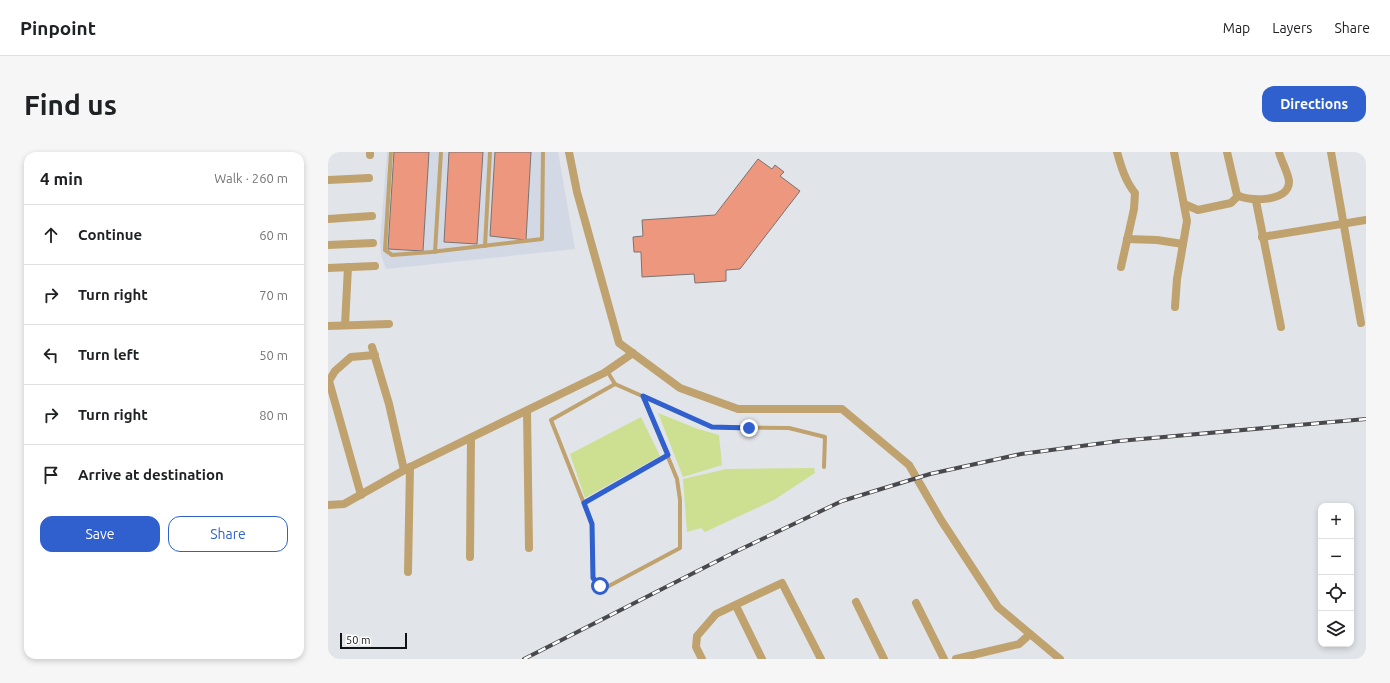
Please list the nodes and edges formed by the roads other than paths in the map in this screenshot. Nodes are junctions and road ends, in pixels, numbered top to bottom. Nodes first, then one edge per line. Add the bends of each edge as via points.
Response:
1 (391, 152) edge
2 (441, 152) edge
3 (490, 152) edge
4 (543, 152) edge
5 (569, 152) edge
6 (1117, 152) edge
7 (1174, 152) edge
8 (1227, 152) edge
9 (1280, 152) edge
10 (1331, 152) edge
11 (369, 178) dead end
12 (328, 180) edge
13 (1238, 196) junction
14 (1256, 201) junction
15 (1184, 204) junction
16 (372, 216) dead end
17 (328, 219) edge
18 (1366, 220) edge
19 (1344, 224) junction
20 (1262, 237) junction
21 (1127, 239) junction
22 (372, 243) dead end
23 (1183, 244) junction
24 (328, 245) edge
25 (485, 246) junction
26 (435, 252) junction
27 (375, 266) dead end
28 (348, 267) junction
29 (1121, 267) dead end
30 (328, 268) edge
31 (1175, 307) dead end
32 (1361, 323) dead end
33 (389, 324) dead end
34 (345, 325) junction
35 (328, 326) edge
36 (1281, 327) dead end
37 (633, 353) junction
38 (607, 370) junction
39 (615, 384) junction
40 (643, 396) junction
41 (527, 411) junction
42 (471, 438) junction
43 (668, 455) junction
44 (824, 467) dead end
45 (407, 468) junction
46 (361, 495) junction
47 (584, 503) junction
48 (328, 505) edge
49 (529, 548) dead end
50 (470, 557) dead end
51 (408, 572) dead end
52 (856, 602) dead end
53 (916, 603) dead end
54 (736, 606) junction
55 (1030, 634) junction
56 (702, 659) edge
57 (762, 659) edge
58 (821, 659) edge
59 (884, 659) edge
60 (944, 659) edge
61 (956, 659) edge
62 (1060, 659) edge

1 - 26 lane via 385,250 392,255
2 - 26 lane
3 - 25 lane
4 - 25 lane via 542,239
5 - 37 street via 577,192 619,343
6 - 21 street via 1122,169 1135,193
7 - 15 street
8 - 13 street
9 - 14 street via 1289,181 1286,190 1281,195
10 - 19 street
11 - 12 street
13 - 14 street via 1244,200
13 - 15 street via 1231,203 1198,210
14 - 20 street
15 - 23 street via 1187,221
16 - 17 street
18 - 19 street
19 - 20 street
19 - 32 street
20 - 36 street
21 - 23 street
21 - 29 street
22 - 24 street
23 - 31 street
25 - 26 lane
27 - 28 street
28 - 30 street
28 - 34 street
33 - 34 street
34 - 35 street
37 - 38 street
37 - 55 street via 680,388 738,409 842,409 909,465 941,520 998,607
38 - 39 lane
38 - 41 street
39 - 40 lane
39 - 47 lane via 551,420
40 - 43 lane
40 - 44 lane via 712,427 789,428 825,437
41 - 42 street
41 - 49 street
42 - 45 street
42 - 50 street
43 - 47 lane
43 - 47 lane via 680,500 680,548 607,587 600,586 593,578 592,524
45 - 46 street
45 - 46 street via 373,351 351,357 329,381
45 - 51 street
46 - 48 street via 344,504
52 - 59 street
53 - 60 street
54 - 56 street via 716,614 698,636 696,647
54 - 57 street
54 - 58 street via 782,582
55 - 61 street via 1019,644
55 - 62 street

